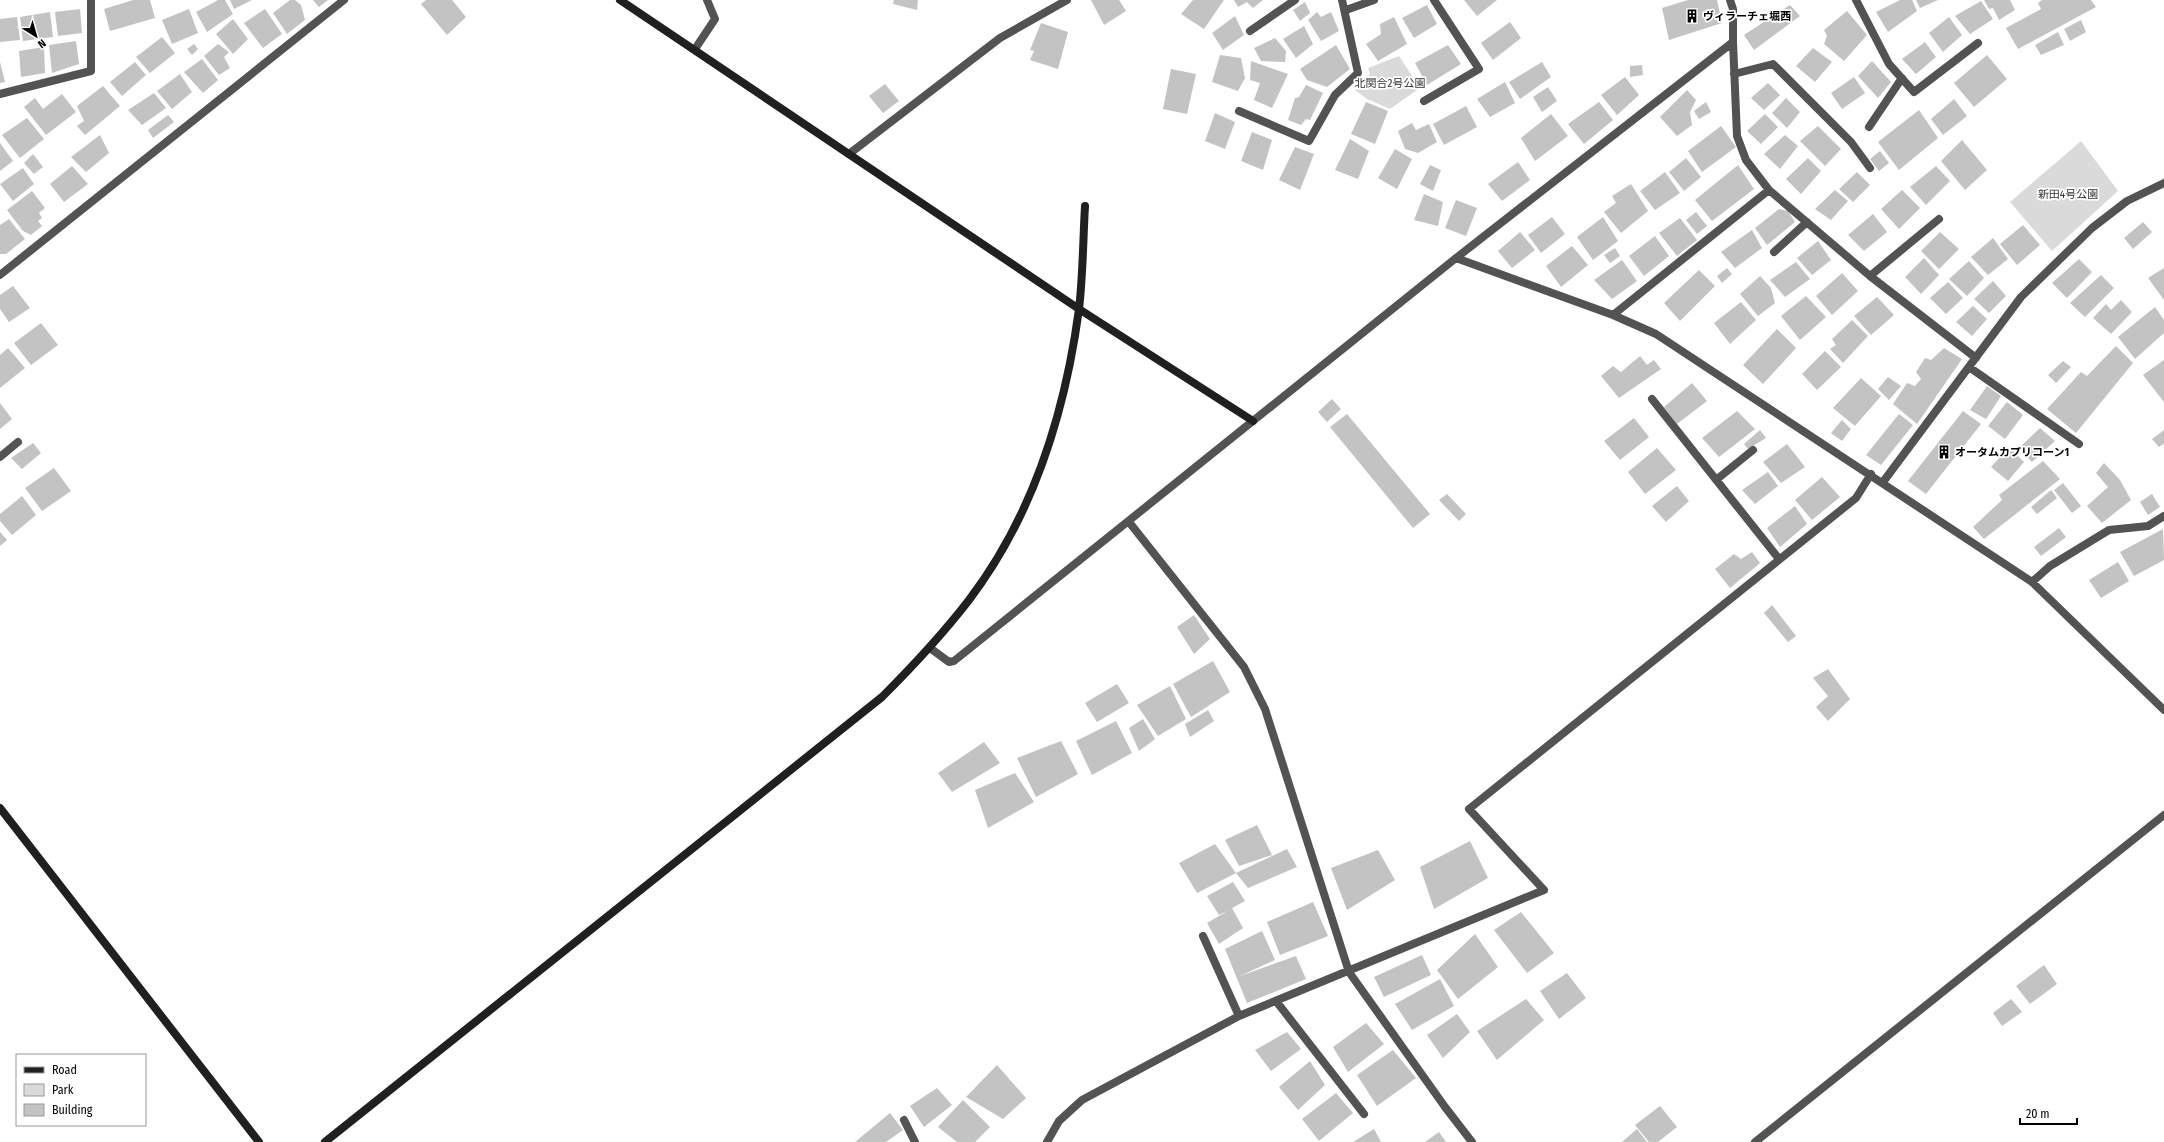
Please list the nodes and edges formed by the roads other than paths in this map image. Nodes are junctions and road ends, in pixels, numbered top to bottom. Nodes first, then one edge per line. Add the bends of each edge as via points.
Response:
1 (91, 0) edge
2 (344, 0) edge
3 (620, 0) edge
4 (707, 0) edge
5 (1067, 0) edge
6 (1295, 0) edge
7 (1342, 0) edge
8 (1374, 0) edge
9 (1434, 0) edge
10 (1730, 0) edge
11 (1856, 0) edge
12 (1346, 10) junction
13 (1250, 31) dead end
14 (1733, 42) junction
15 (1978, 43) dead end
16 (695, 49) junction
17 (1734, 74) junction
18 (1902, 78) junction
19 (0, 94) edge
20 (1424, 101) dead end
21 (1239, 111) dead end
22 (1869, 126) dead end
23 (849, 154) junction
24 (1870, 168) dead end
25 (2164, 183) edge
26 (1769, 190) junction
27 (1085, 206) dead end
28 (1939, 219) dead end
29 (1807, 222) junction
30 (1774, 252) dead end
31 (1456, 258) junction
32 (0, 275) edge
33 (1870, 276) junction
34 (1079, 309) junction
35 (1613, 315) junction
36 (1976, 358) junction
37 (1969, 367) junction
38 (1652, 399) dead end
39 (1253, 421) junction
40 (18, 442) dead end
41 (2079, 444) dead end
42 (1753, 450) dead end
43 (0, 457) edge
44 (1871, 474) junction
45 (1716, 480) junction
46 (1883, 482) junction
47 (2164, 516) edge
48 (1129, 522) junction
49 (1779, 559) junction
50 (2032, 582) junction
51 (930, 648) junction
52 (2164, 710) edge
53 (0, 808) edge
54 (2164, 815) edge
55 (1203, 936) dead end
56 (1349, 972) junction
57 (1276, 1001) junction
58 (1239, 1016) junction
59 (1364, 1114) dead end
60 (904, 1120) dead end
61 (259, 1142) edge
62 (325, 1142) edge
63 (915, 1142) edge
64 (1047, 1142) edge
65 (1472, 1142) edge
66 (1755, 1142) edge

1 - 19 street via 91,71
2 - 32 street
3 - 16 street
4 - 16 street via 715,19
5 - 23 street via 1000,38
6 - 13 street
7 - 12 street
8 - 12 street
9 - 20 street via 1479,69
10 - 14 street via 1733,9
11 - 18 street via 1889,64
12 - 21 street via 1358,73 1335,95 1309,141
14 - 17 street
14 - 31 street
15 - 18 street via 1914,92
16 - 23 street
17 - 24 street via 1774,64 1851,142
17 - 26 street via 1737,136 1746,160
18 - 22 street
23 - 34 street
25 - 36 street via 2127,201 2092,228 2020,297
26 - 29 street
26 - 35 street
27 - 34 street
28 - 33 street
29 - 30 street
29 - 33 street
31 - 35 street
31 - 39 street
33 - 36 street
34 - 39 street
34 - 51 street via 1060,409 1040,475 1007,542 970,599
35 - 44 street via 1656,334
36 - 37 street
37 - 41 street
37 - 46 street
38 - 45 street
39 - 48 street
40 - 43 street
42 - 45 street
44 - 46 street
44 - 49 street via 1856,498
45 - 49 street
46 - 50 street
47 - 50 street via 2148,526 2109,530 2050,566
48 - 51 street via 954,661 949,662
48 - 56 street via 1244,667 1265,709
49 - 56 street via 1469,809 1544,890
50 - 52 street
51 - 62 street via 882,697
53 - 61 street
54 - 66 street
55 - 58 street
56 - 57 street
56 - 65 street via 1444,1108
57 - 58 street
57 - 59 street
58 - 64 street via 1082,1100 1059,1121
60 - 63 street

